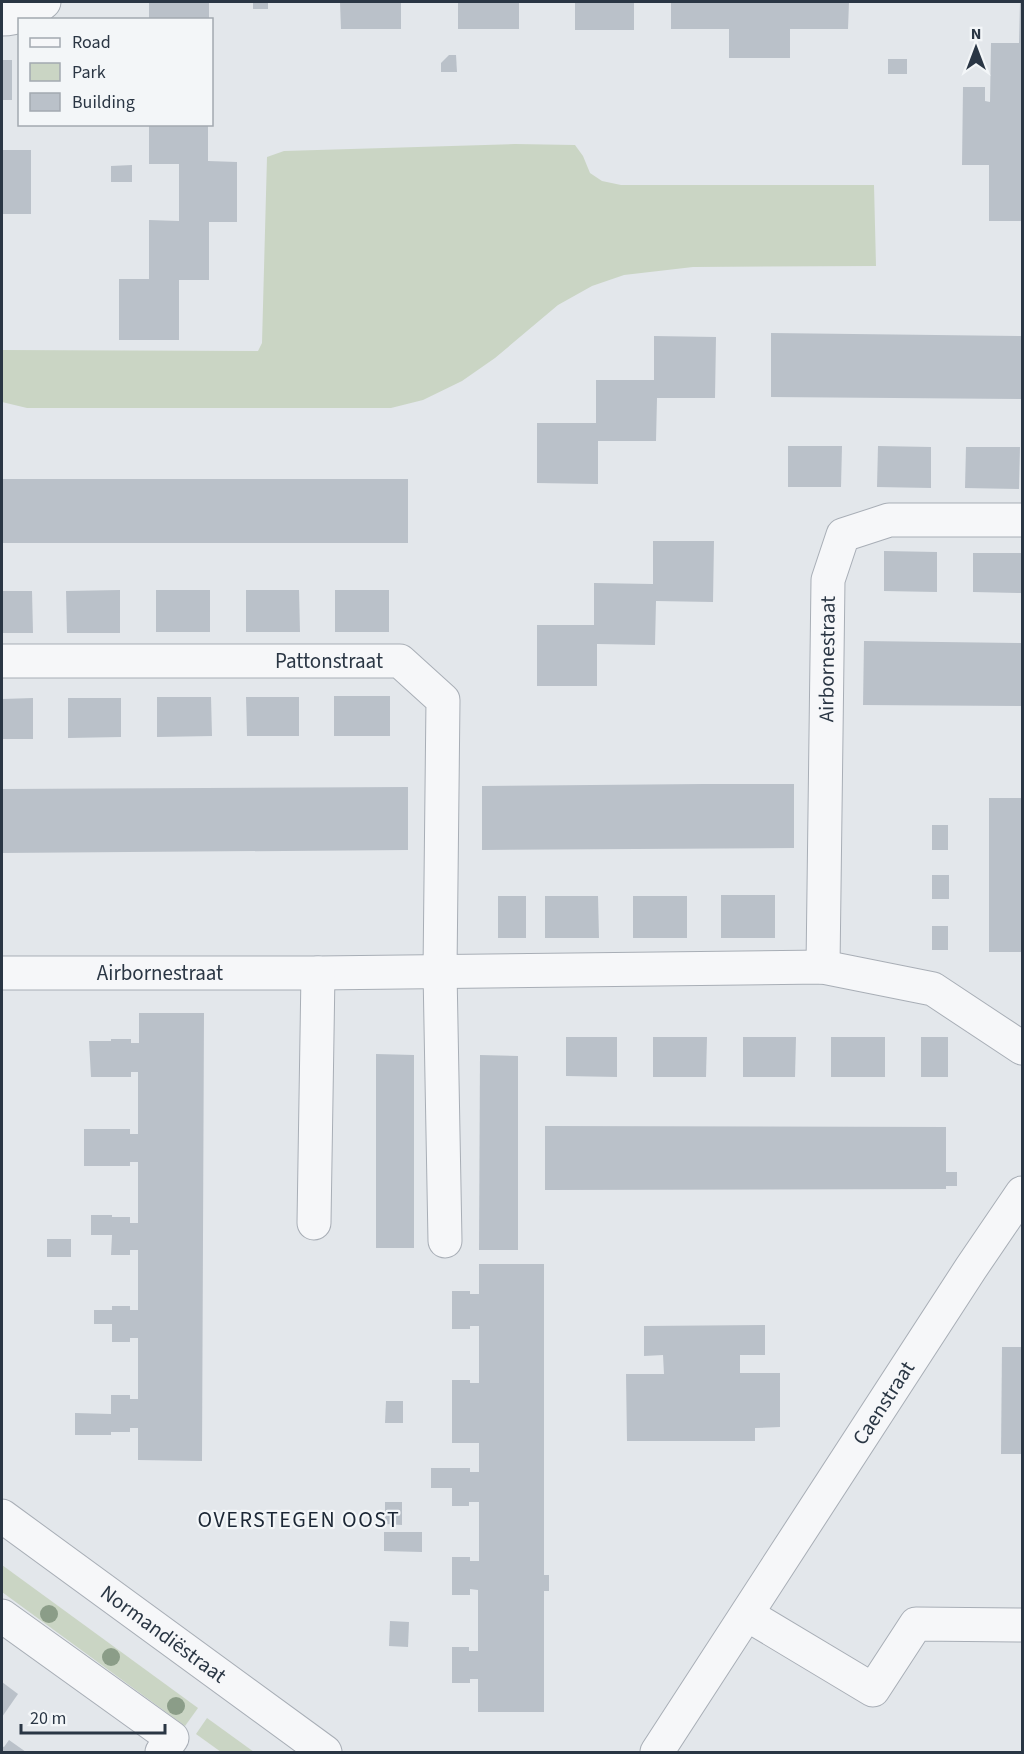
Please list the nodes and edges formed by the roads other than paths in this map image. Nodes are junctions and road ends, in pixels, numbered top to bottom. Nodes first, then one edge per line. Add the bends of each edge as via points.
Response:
1 (44, 2) edge
2 (2, 19) edge
3 (1023, 520) edge
4 (2, 661) edge
5 (822, 967) junction
6 (440, 971) junction
7 (2, 973) edge
8 (318, 973) junction
9 (1023, 1048) edge
10 (1023, 1193) edge
11 (314, 1223) dead end
12 (445, 1241) dead end
13 (2, 1516) edge
14 (748, 1615) junction
15 (2, 1616) edge
16 (1023, 1625) edge
17 (162, 1752) edge
18 (325, 1752) edge
19 (657, 1752) edge

1 - 2 street via 35,10
3 - 5 street, Airbornestraat via 889,520 843,535 828,580
4 - 6 street, Pattonstraat via 400,661 443,700
5 - 6 street, Airbornestraat
5 - 9 street, Airbornestraat via 933,989
6 - 8 street, Airbornestraat
6 - 12 street
7 - 8 street, Airbornestraat
8 - 11 street
10 - 14 street, Caenstraat
13 - 18 street, Normandiëstraat
14 - 16 street via 873,1690 916,1624
14 - 19 street, Caenstraat
15 - 17 street via 172,1738

